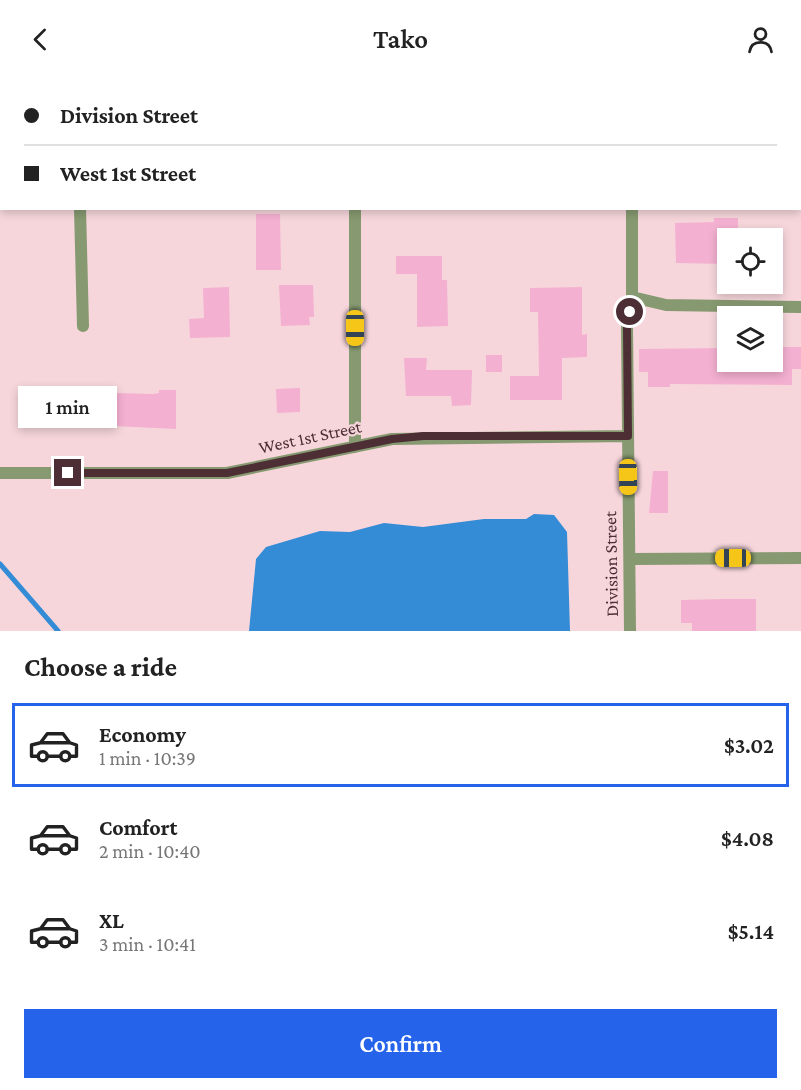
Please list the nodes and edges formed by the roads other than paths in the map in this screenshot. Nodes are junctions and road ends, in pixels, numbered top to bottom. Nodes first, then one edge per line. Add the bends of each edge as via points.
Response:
1 (80, 210) edge
2 (355, 210) edge
3 (632, 210) edge
4 (632, 297) junction
5 (801, 307) edge
6 (82, 326) dead end
7 (628, 436) junction
8 (355, 447) junction
9 (0, 473) edge
10 (801, 558) edge
11 (630, 559) junction
12 (630, 631) edge

1 - 6 street
2 - 8 street
3 - 4 street, Division Street
4 - 5 street via 666,305
4 - 7 street, Division Street via 627,327
7 - 8 street, West 1st Street via 423,436
7 - 11 street, Division Street
8 - 9 street, West 1st Street via 227,473
10 - 11 street
11 - 12 street, Division Street

